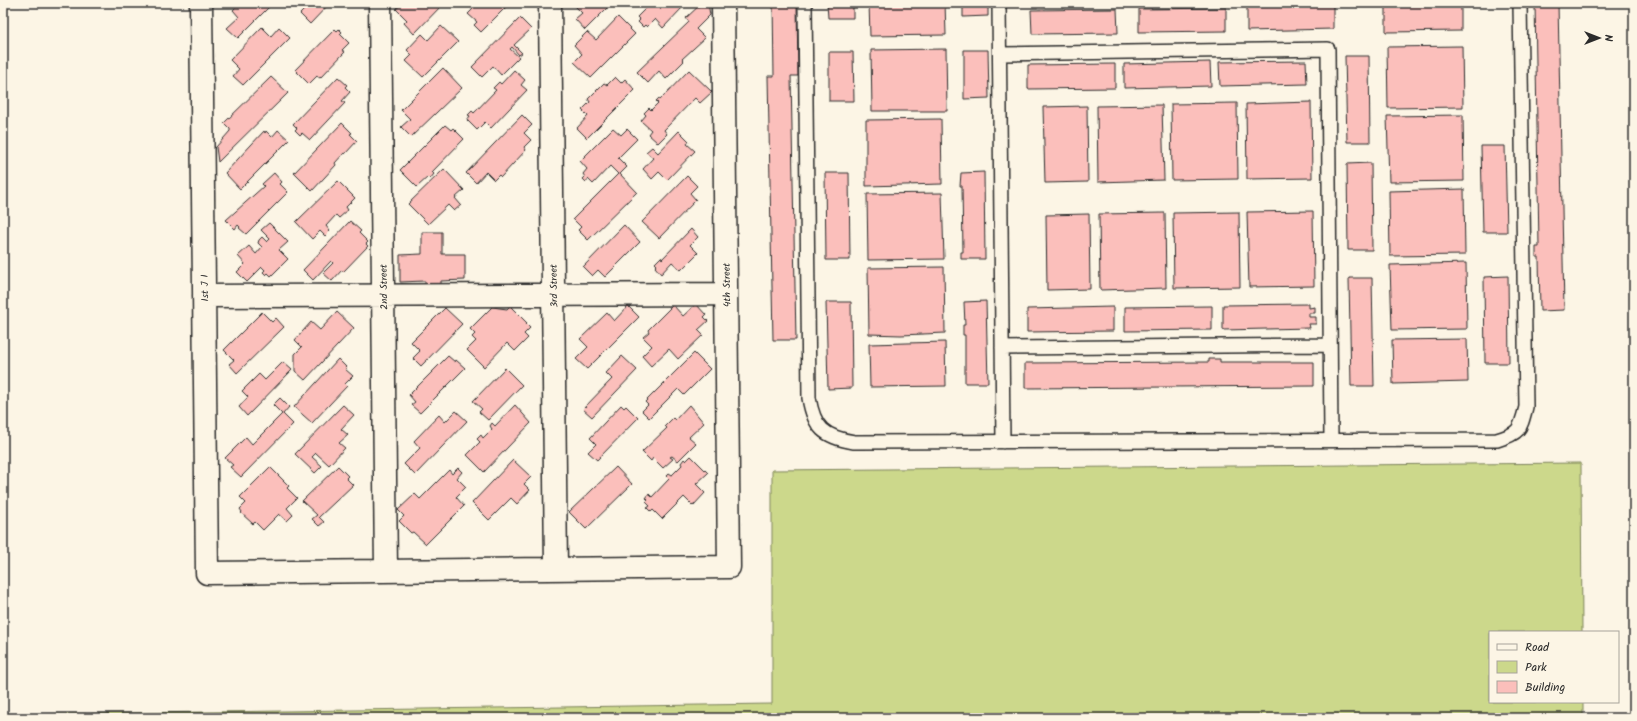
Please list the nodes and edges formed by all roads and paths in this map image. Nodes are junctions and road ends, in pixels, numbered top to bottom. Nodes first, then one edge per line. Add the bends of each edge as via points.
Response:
1 (201, 3) edge
2 (380, 3) edge
3 (550, 3) edge
4 (723, 3) edge
5 (805, 3) edge
6 (1000, 3) edge
7 (1520, 3) edge
8 (1000, 54) junction
9 (726, 294) junction
10 (383, 295) junction
11 (204, 296) junction
12 (553, 296) junction
13 (1330, 345) junction
14 (1002, 348) junction
15 (1331, 440) junction
16 (1003, 442) junction
17 (556, 569) junction
18 (386, 571) junction

1 - 11 street, 1st J 1
2 - 10 street, 2nd Street
3 - 12 street, 3rd Street
4 - 9 street, 4th Street
5 - 16 lane via 809,398 812,413 823,432 838,440
6 - 8 lane
7 - 15 lane via 1526,407 1521,425 1512,435 1497,440
8 - 13 lane via 1328,49
8 - 14 lane
9 - 12 street
9 - 17 street, 4th Street via 729,567
10 - 11 street
10 - 12 street
10 - 18 street, 2nd Street
11 - 18 street, 1st J 1 via 207,573
12 - 17 street, 3rd Street
13 - 14 lane
13 - 15 lane
14 - 16 lane
15 - 16 lane
17 - 18 street

